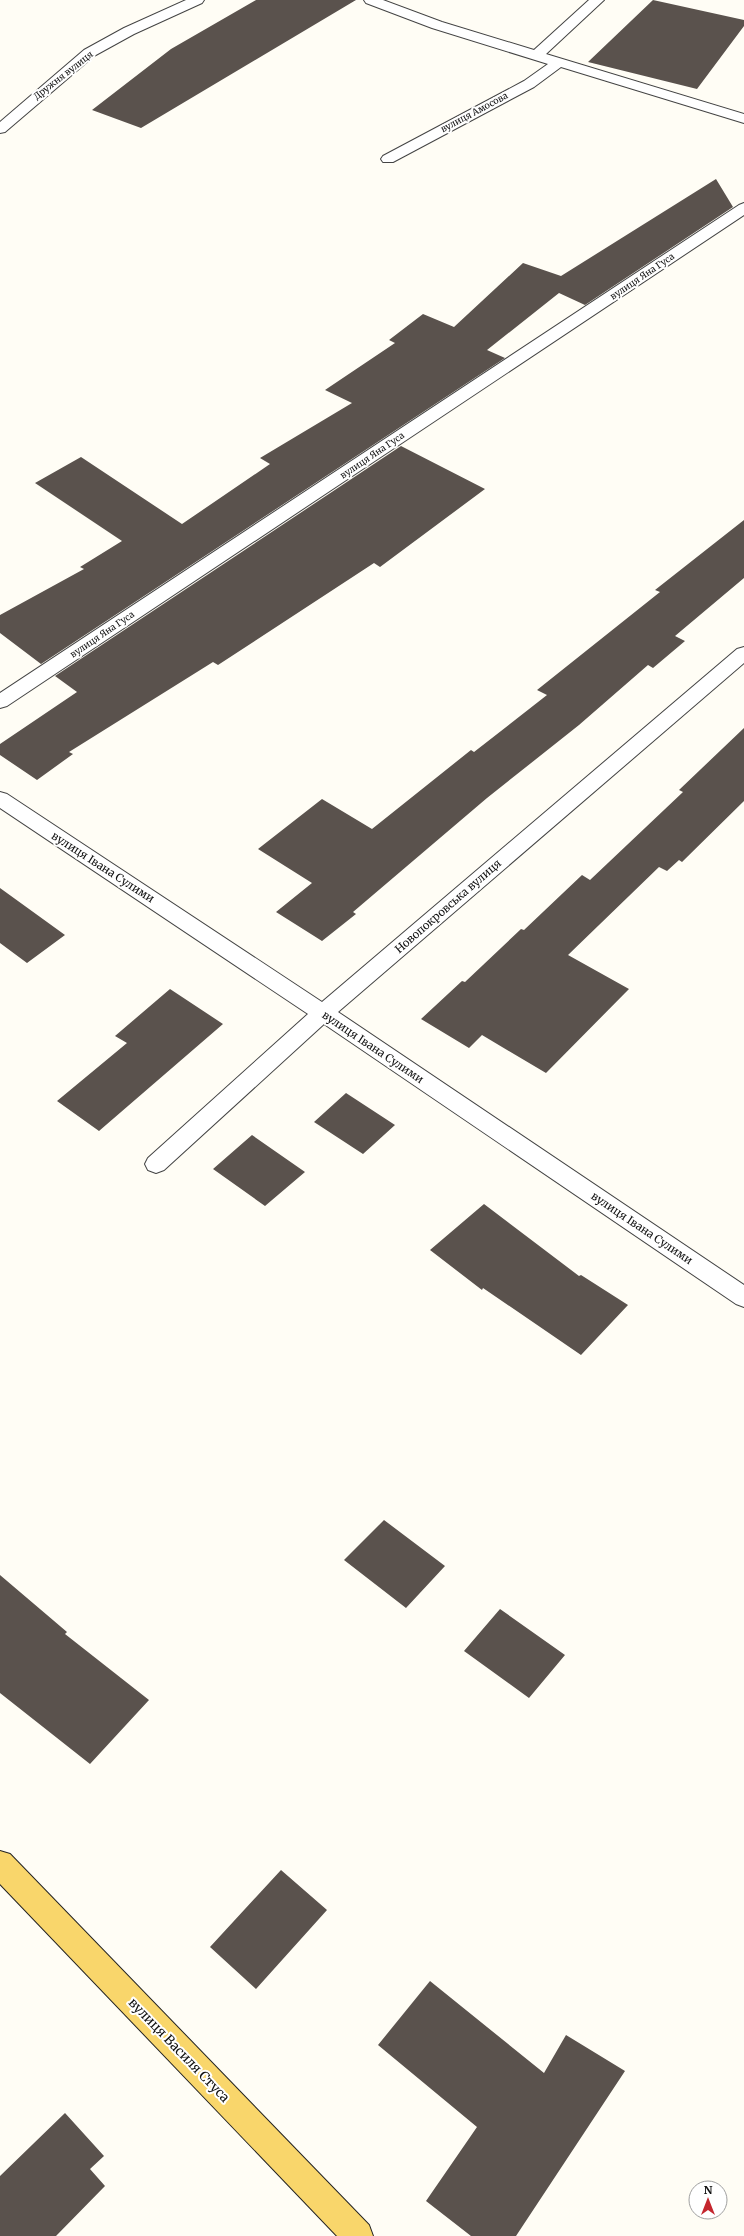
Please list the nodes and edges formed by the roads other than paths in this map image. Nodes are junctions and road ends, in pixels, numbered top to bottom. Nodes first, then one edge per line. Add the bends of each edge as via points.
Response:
1 (197, 0) edge
2 (371, 0) edge
3 (597, 0) edge
4 (536, 56) junction
5 (558, 63) junction
6 (744, 119) edge
7 (0, 129) edge
8 (388, 159) dead end
9 (744, 208) edge
10 (744, 653) edge
11 (0, 702) edge
12 (0, 799) edge
13 (323, 1013) junction
14 (156, 1164) dead end
15 (744, 1297) edge
16 (0, 1864) edge
17 (358, 2236) edge

1 - 7 street, Дружня вулиця via 129,31 89,53
2 - 4 street via 437,25
3 - 4 street
4 - 5 street
5 - 6 street
5 - 8 street, вулиця Амосова via 529,84
9 - 11 street, вулиця Яна Гуса
10 - 13 street, Новопокровська вулиця
12 - 13 street, вулиця Івана Сулими
13 - 14 street, Новопокровська вулиця
13 - 15 street, вулиця Івана Сулими
16 - 17 main road, вулиця Василя Стуса

